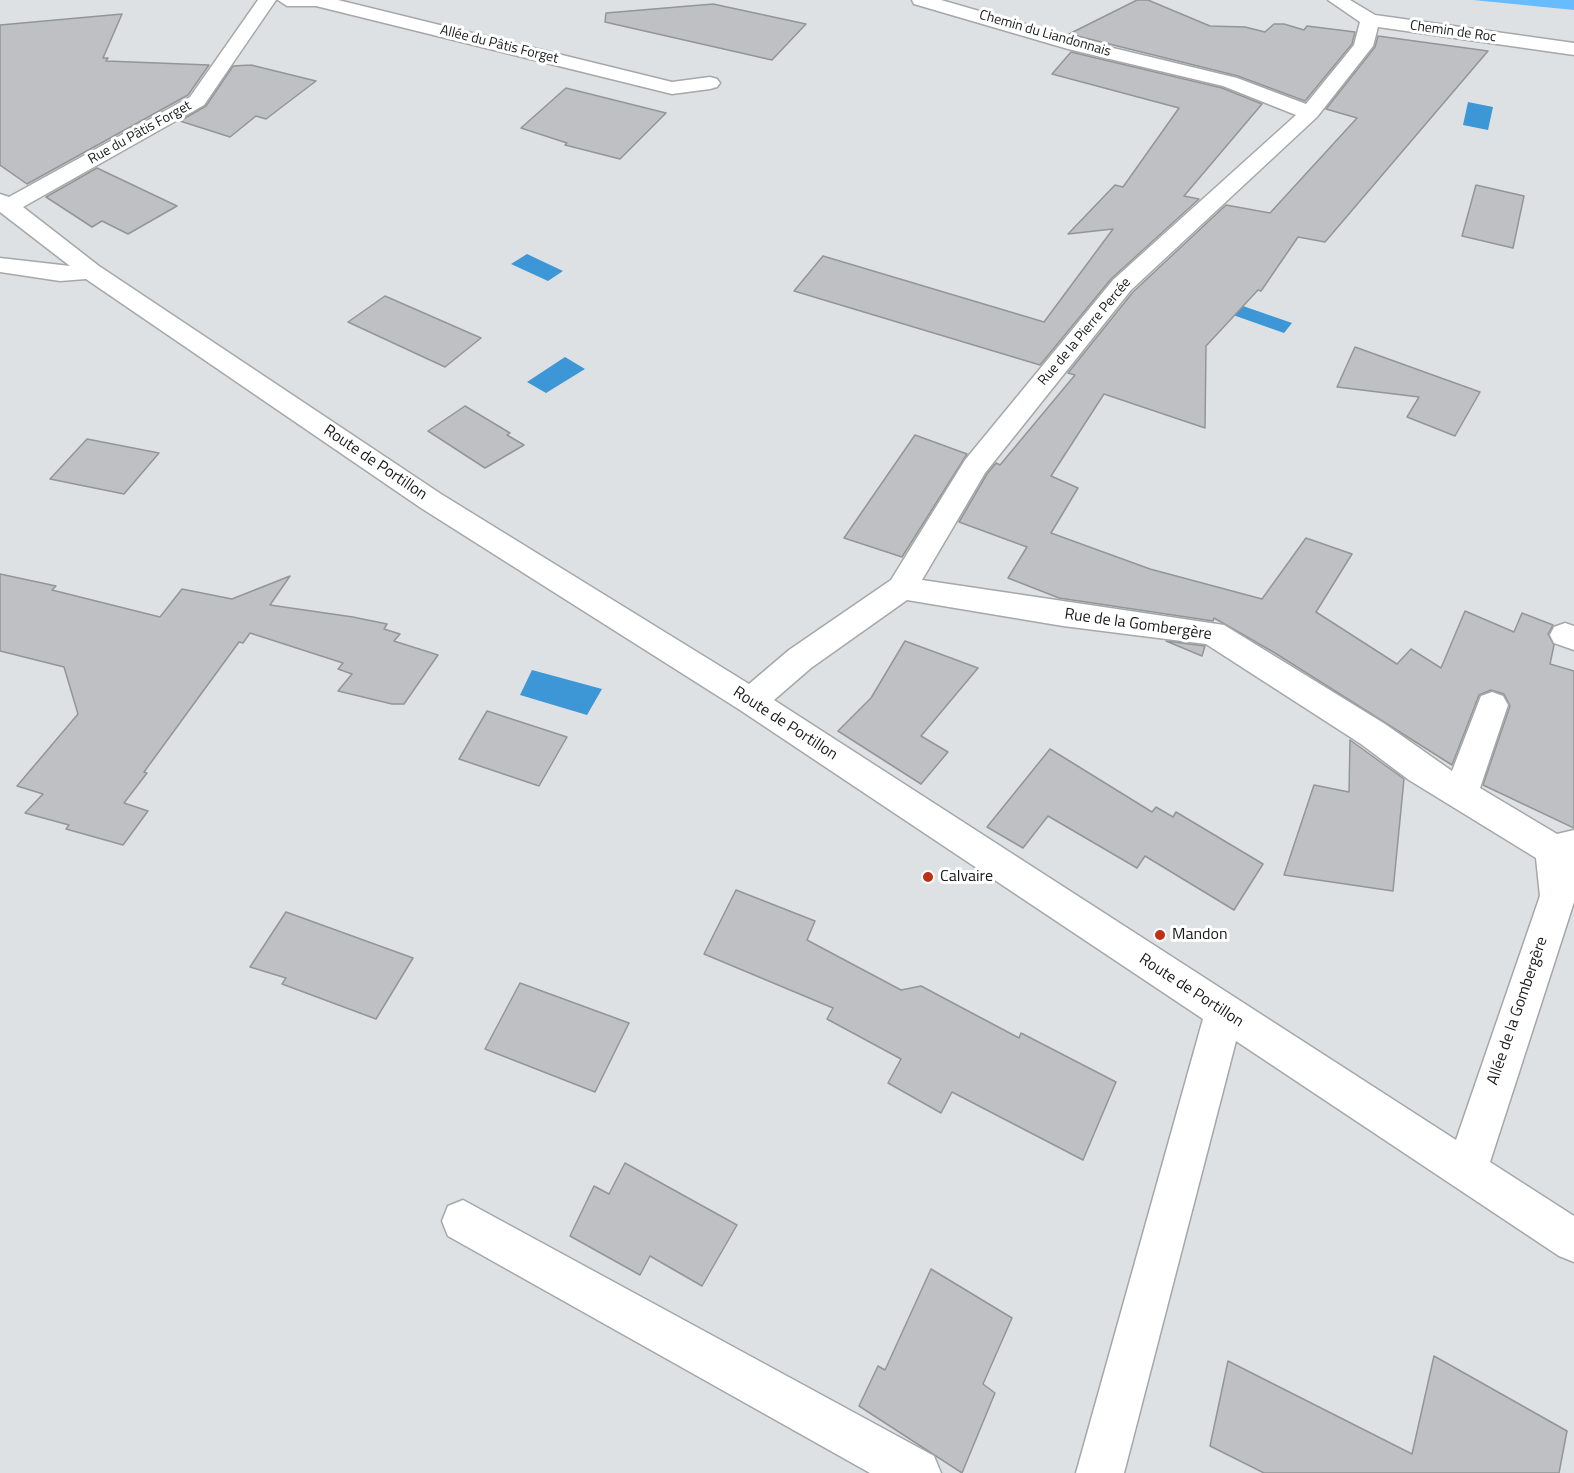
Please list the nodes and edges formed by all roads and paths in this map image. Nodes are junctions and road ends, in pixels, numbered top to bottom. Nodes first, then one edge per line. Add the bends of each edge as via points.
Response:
1 (267, 0) edge
2 (287, 0) edge
3 (921, 0) edge
4 (1337, 0) edge
5 (1370, 20) junction
6 (1574, 49) edge
7 (710, 83) dead end
8 (1310, 113) junction
9 (3, 204) edge
10 (0, 265) edge
11 (91, 271) junction
12 (902, 588) junction
13 (751, 701) junction
14 (1492, 705) dead end
15 (1461, 793) junction
16 (1563, 847) edge
17 (1224, 1012) junction
18 (1466, 1171) junction
19 (464, 1221) dead end
20 (1574, 1241) edge
21 (917, 1473) edge
22 (1100, 1473) edge

1 - 9 street, Rue du Pâtis Forget via 197,101
2 - 7 street, Allée du Pâtis Forget via 316,0 672,88
3 - 8 street, Chemin du Liandonnais via 1075,45 1230,82
4 - 5 street, Chemin de Roc
5 - 6 street, Chemin de Roc
5 - 8 street, Rue de la Pierre Percée via 1362,45
8 - 12 street, Rue de la Pierre Percée via 1122,285 975,467
9 - 11 street, Route de Portillon
10 - 11 street via 60,274
11 - 13 street, Route de Portillon via 430,501
12 - 13 street via 800,659
12 - 15 street, Rue de la Gombergère via 1213,633
13 - 17 street, Route de Portillon
14 - 15 street
15 - 16 street, Rue de la Gombergère
16 - 18 street, Allée de la Gombergère via 1558,896
17 - 18 street, Route de Portillon
17 - 22 street
18 - 20 street, Route de Portillon
19 - 21 street

